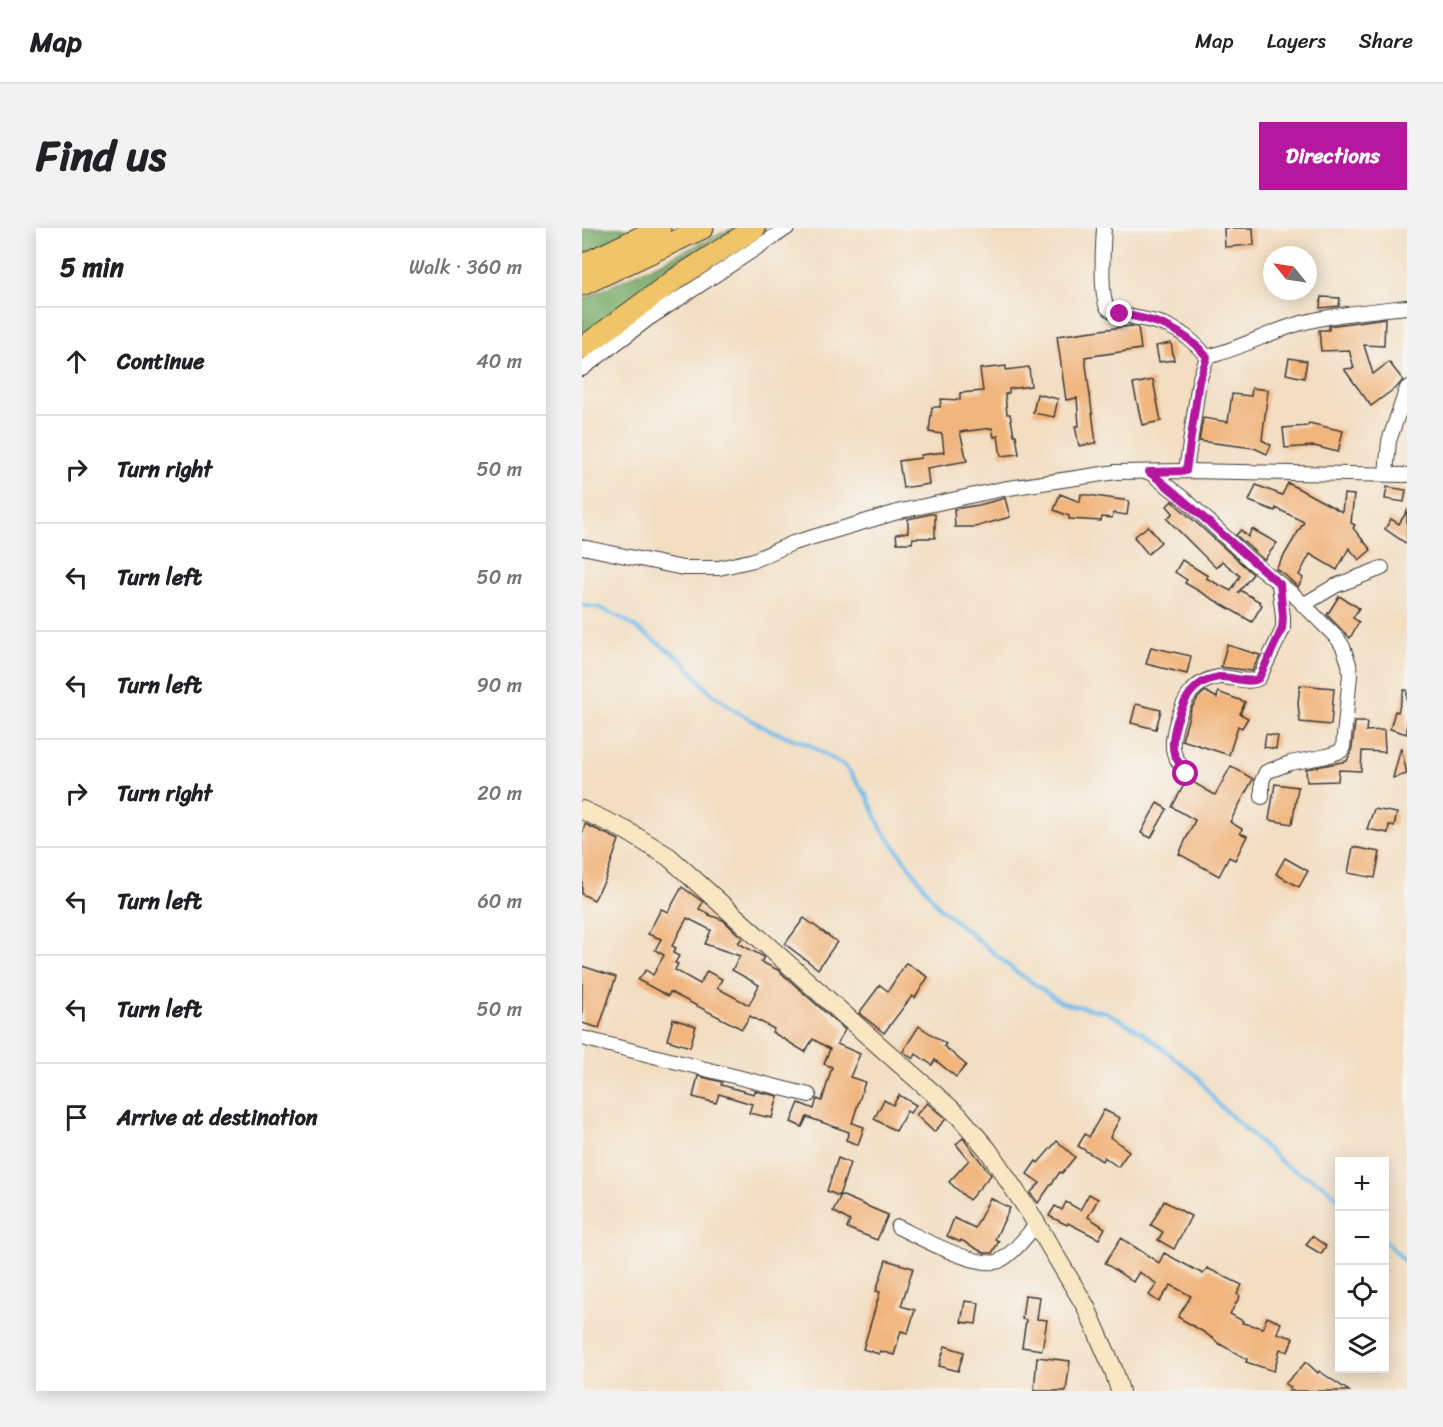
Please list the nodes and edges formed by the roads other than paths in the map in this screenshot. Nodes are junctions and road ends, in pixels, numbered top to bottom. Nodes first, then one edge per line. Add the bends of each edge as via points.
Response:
1 (660, 228) edge
2 (703, 228) edge
3 (755, 228) edge
4 (787, 228) edge
5 (1104, 228) edge
6 (582, 265) edge
7 (582, 285) edge
8 (1405, 311) edge
9 (582, 348) edge
10 (1207, 357) junction
11 (582, 369) edge
12 (1407, 388) edge
13 (1186, 471) junction
14 (1149, 472) junction
15 (1399, 477) edge
16 (582, 547) edge
17 (1382, 568) dead end
18 (1280, 584) junction
19 (1303, 605) junction
20 (1186, 774) dead end
21 (1262, 797) dead end
22 (582, 810) edge
23 (582, 1038) edge
24 (809, 1095) dead end
25 (1037, 1224) junction
26 (898, 1227) dead end
27 (1120, 1391) edge

1 - 6 highway
2 - 7 highway
3 - 9 highway via 677,278
4 - 11 street via 648,319
5 - 10 street via 1103,295 1108,309 1167,326 1196,343
8 - 10 street via 1349,313 1296,324
10 - 13 street via 1199,381
12 - 15 street via 1389,441
13 - 14 street
13 - 15 street
14 - 16 street via 1116,472 1002,489 901,511 719,568 683,568
14 - 18 street
17 - 19 street via 1335,586
18 - 19 street
18 - 20 street via 1282,629 1259,678 1210,679 1191,690 1183,703 1174,731 1174,752
19 - 21 street via 1338,639 1349,664 1345,742 1336,753 1266,772
22 - 25 main road via 669,857 959,1116 988,1150
23 - 24 street
25 - 26 street via 1008,1255 990,1264 971,1260
25 - 27 main road via 1086,1306

